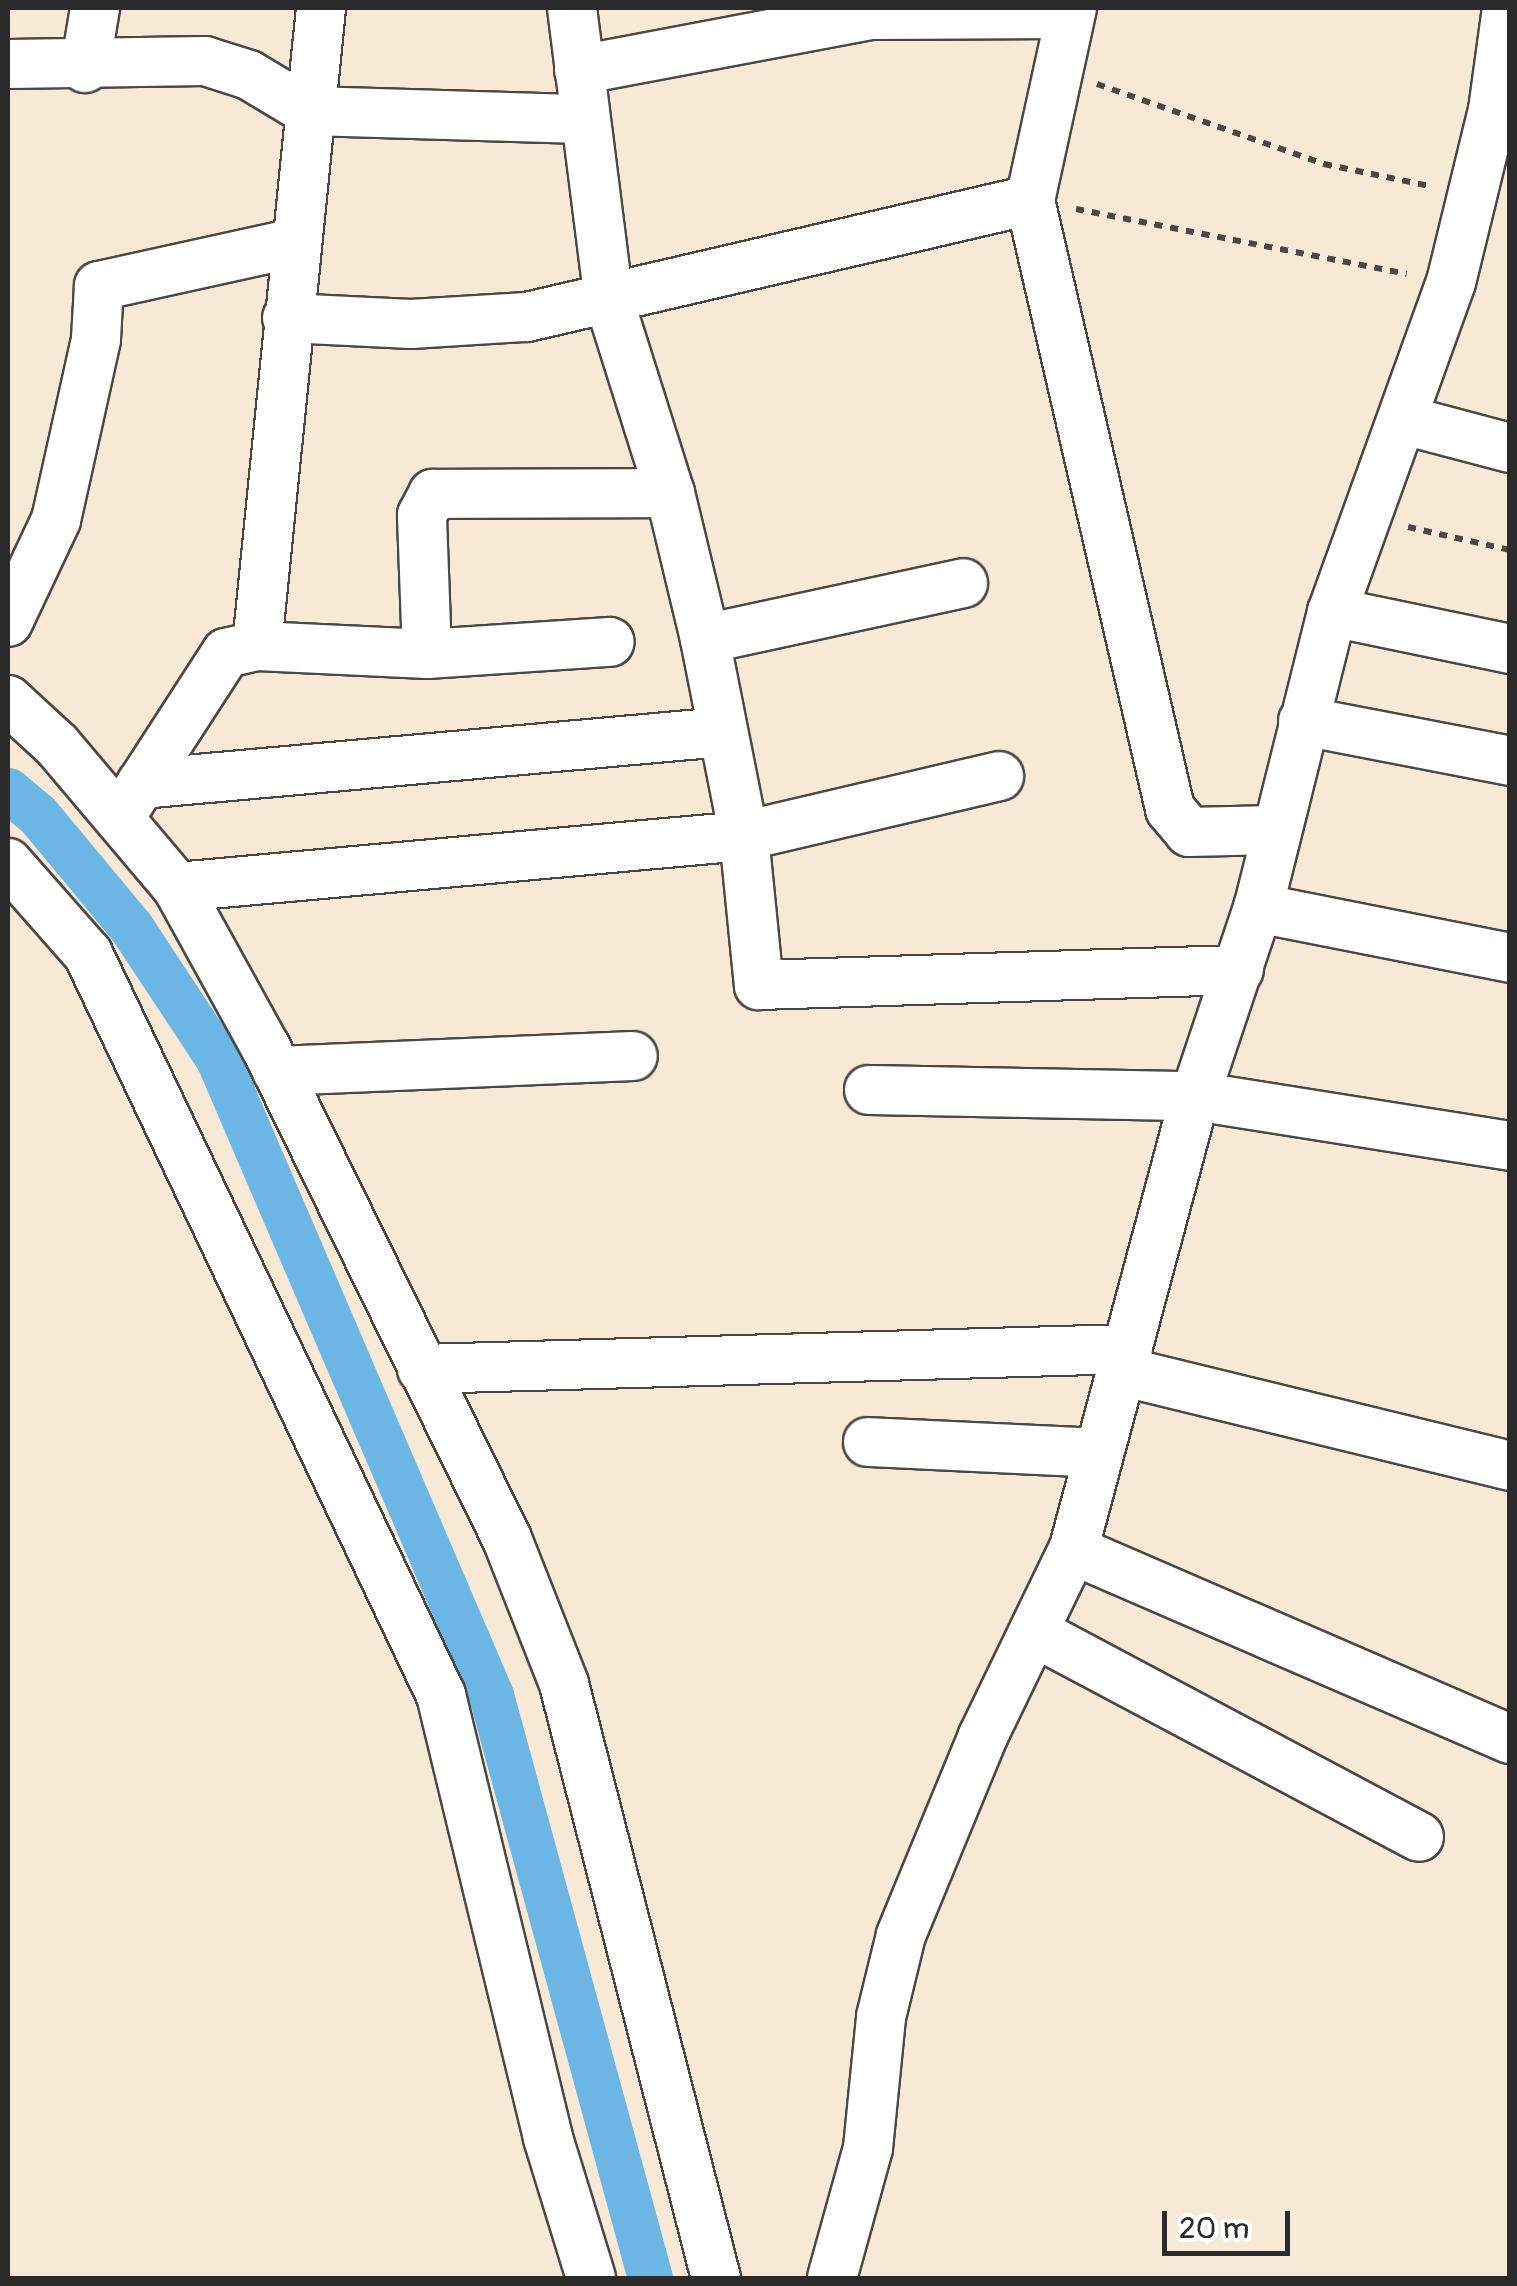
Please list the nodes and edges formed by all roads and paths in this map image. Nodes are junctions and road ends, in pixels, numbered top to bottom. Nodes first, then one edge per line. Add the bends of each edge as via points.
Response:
1 (95, 8) edge
2 (322, 8) edge
3 (572, 8) edge
4 (1507, 8) edge
5 (870, 11) edge
6 (1071, 11) edge
7 (8, 64) edge
8 (84, 68) junction
9 (1054, 68) junction
10 (580, 70) junction
11 (309, 111) junction
12 (584, 118) junction
13 (1474, 196) junction
14 (1030, 200) junction
15 (295, 243) junction
16 (1451, 282) junction
17 (609, 300) junction
18 (287, 318) junction
19 (1404, 420) junction
20 (1510, 448) edge
21 (670, 493) junction
22 (1368, 518) junction
23 (1510, 550) edge
24 (962, 583) dead end
25 (1332, 612) junction
26 (8, 622) edge
27 (705, 639) junction
28 (610, 642) dead end
29 (257, 646) junction
30 (1510, 649) edge
31 (427, 654) junction
32 (8, 700) edge
33 (1303, 722) junction
34 (723, 732) junction
35 (1510, 761) edge
36 (999, 776) dead end
37 (130, 800) junction
38 (1275, 830) junction
39 (744, 836) junction
40 (8, 862) edge
41 (177, 887) junction
42 (1258, 908) junction
43 (1510, 958) edge
44 (1238, 970) junction
45 (633, 1056) dead end
46 (277, 1071) junction
47 (869, 1090) dead end
48 (1195, 1096) junction
49 (1510, 1146) edge
50 (1125, 1360) junction
51 (422, 1369) junction
52 (868, 1442) dead end
53 (1098, 1454) junction
54 (1510, 1466) edge
55 (1073, 1550) junction
56 (1034, 1632) junction
57 (1510, 1739) edge
58 (1419, 1837) dead end
59 (591, 2278) edge
60 (716, 2278) edge
61 (832, 2278) edge

1 - 8 street
2 - 11 street
3 - 10 street
4 - 13 street
5 - 6 street
5 - 10 street
6 - 9 street
7 - 8 street
8 - 11 street via 205,61 248,75
9 - 13 path via 1324,164
9 - 14 street
10 - 12 street
11 - 12 street
11 - 15 street
12 - 17 street
13 - 16 street
14 - 16 path
14 - 17 street
14 - 38 street via 1170,809 1189,832
15 - 18 street
15 - 26 street via 98,286 96,339 56,520
16 - 19 street
17 - 18 street via 476,324
17 - 21 street
18 - 29 street
19 - 20 street
19 - 22 street
21 - 27 street
21 - 31 street via 433,494 422,515
22 - 23 path
22 - 25 street
24 - 27 street
25 - 30 street
25 - 33 street
27 - 34 street
28 - 31 street
29 - 31 street
29 - 37 street via 226,653
32 - 37 street
33 - 35 street
33 - 38 street
34 - 37 street
34 - 39 street
36 - 39 street
37 - 41 street
38 - 42 street
39 - 41 street
39 - 44 street via 757,980 767,990
40 - 59 street via 88,954 440,1695 548,2138
41 - 46 street
42 - 43 street
42 - 44 street
44 - 48 street
45 - 46 street
46 - 51 street
47 - 48 street
48 - 49 street
48 - 50 street
50 - 51 street
50 - 53 street
50 - 54 street
51 - 60 street via 508,1539 564,1684
52 - 53 street
53 - 55 street
55 - 56 street
55 - 57 street
56 - 58 street
56 - 61 street via 941,1830 902,1934 880,2017 868,2148

